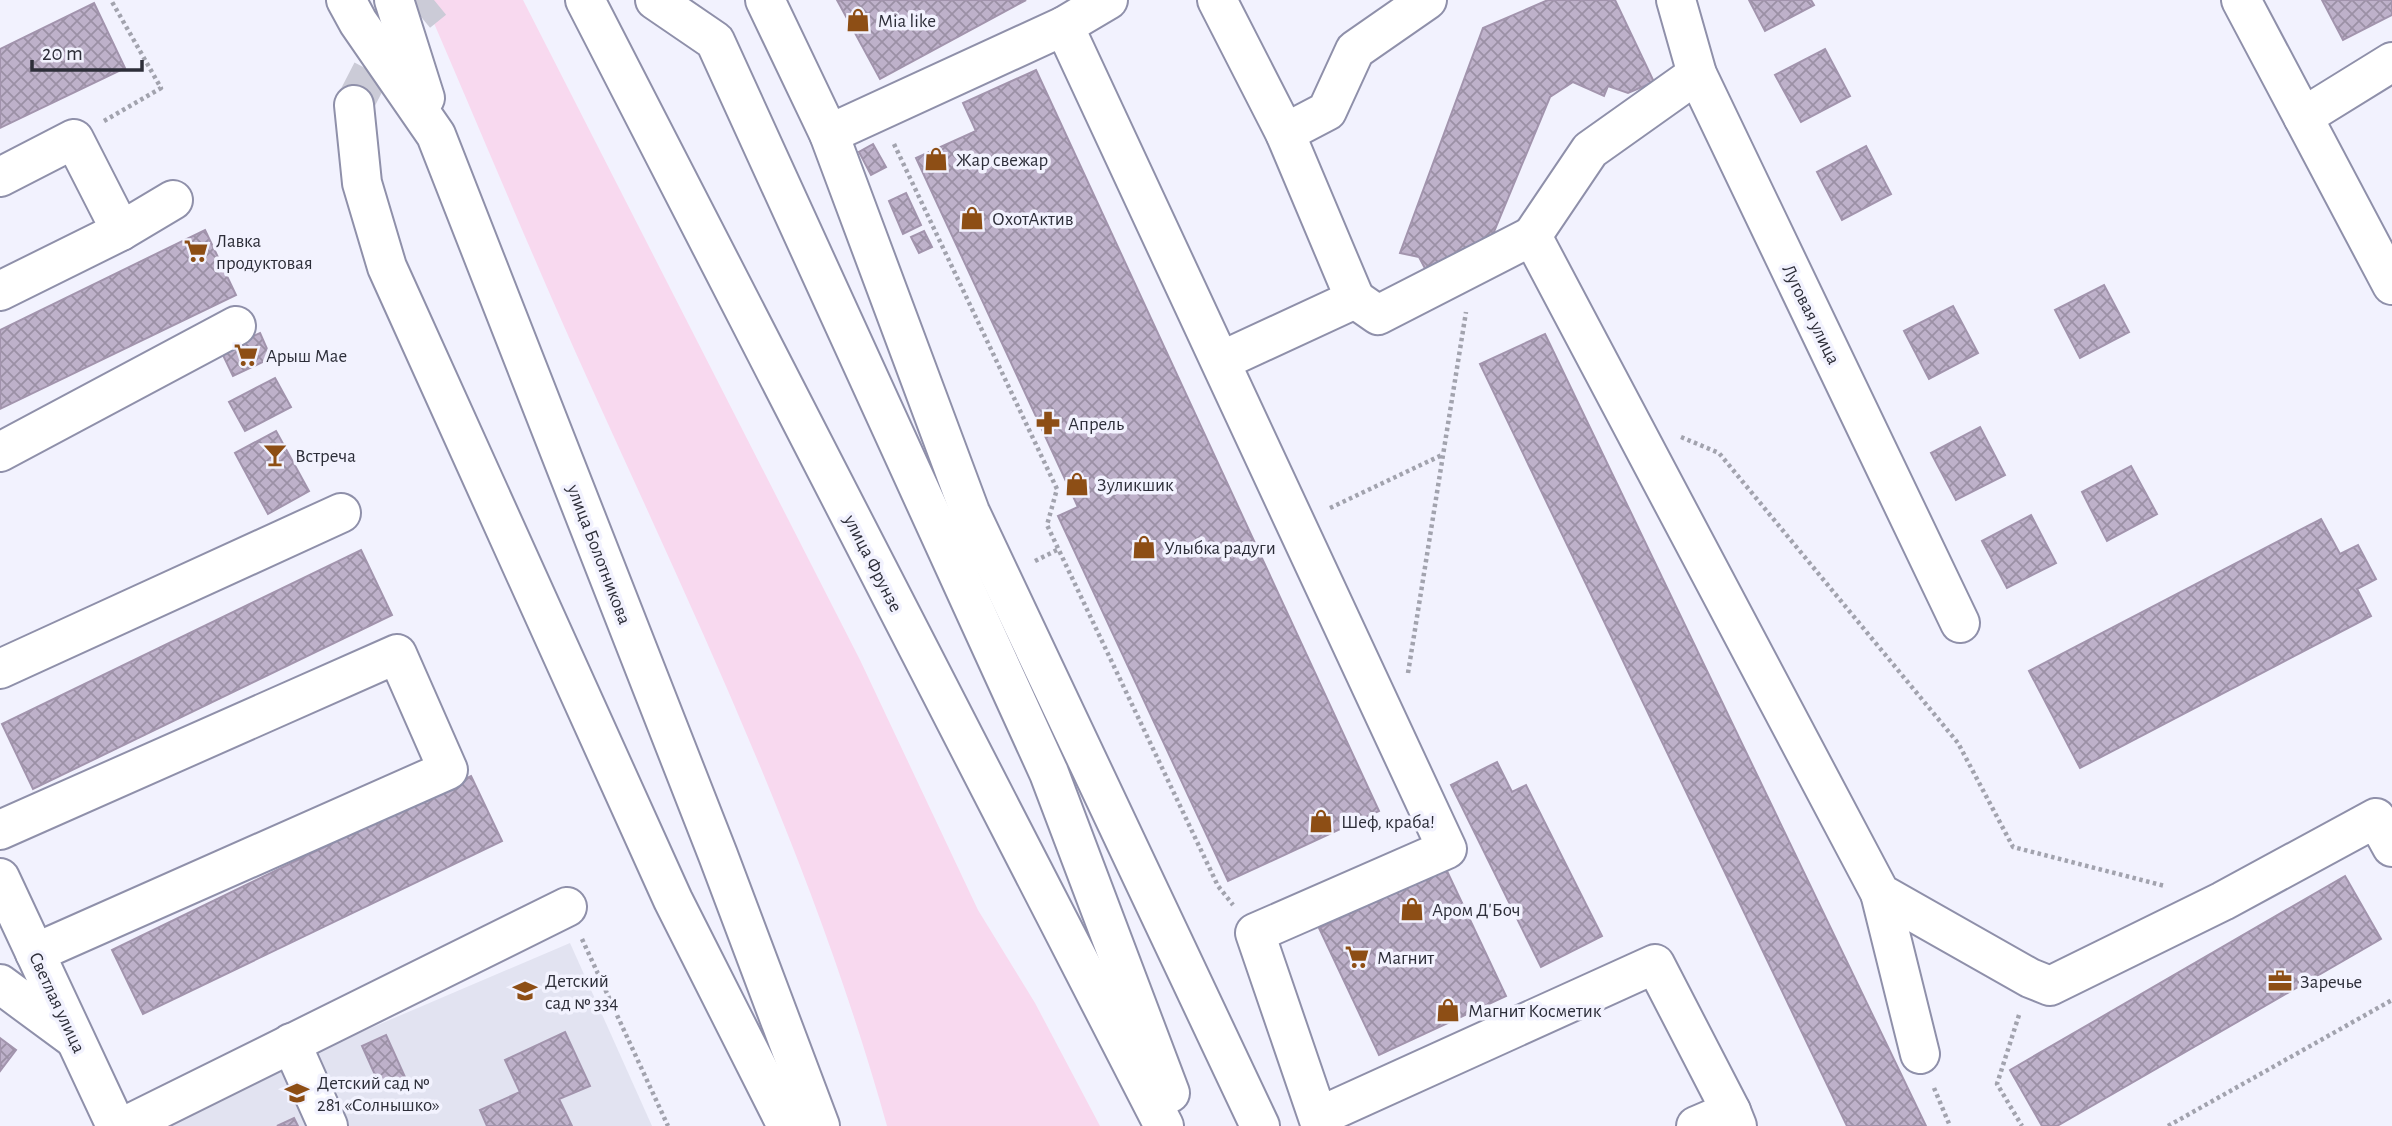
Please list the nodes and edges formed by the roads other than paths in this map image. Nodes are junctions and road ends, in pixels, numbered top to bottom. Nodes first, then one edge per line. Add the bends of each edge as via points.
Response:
1 (346, 0) edge
2 (394, 0) edge
3 (584, 0) edge
4 (654, 0) edge
5 (765, 0) edge
6 (1108, 0) edge
7 (1217, 0) edge
8 (1427, 0) edge
9 (1676, 0) edge
10 (2241, 0) edge
11 (1064, 26) junction
12 (2392, 62) edge
13 (1697, 74) junction
14 (354, 105) tunnel mouth
15 (2303, 117) junction
16 (1285, 133) junction
17 (829, 134) junction
18 (436, 135) junction
19 (0, 177) edge
20 (173, 200) dead end
21 (121, 231) junction
22 (1532, 236) junction
23 (2392, 285) edge
24 (0, 291) edge
25 (1355, 299) junction
26 (236, 326) dead end
27 (1221, 361) junction
28 (0, 452) edge
29 (341, 513) dead end
30 (1960, 623) dead end
31 (0, 669) edge
32 (0, 830) edge
33 (2392, 847) edge
34 (0, 878) edge
35 (1880, 893) junction
36 (567, 907) road end
37 (35, 953) junction
38 (0, 984) edge
39 (75, 1040) junction
40 (291, 1043) junction
41 (1920, 1054) dead end
42 (1734, 1119) edge
43 (1320, 1121) edge
44 (127, 1125) edge
45 (328, 1126) edge
46 (787, 1126) edge
47 (820, 1126) edge
48 (1164, 1126) edge
49 (1183, 1126) edge
50 (1260, 1126) edge
51 (1696, 1126) edge

1 - 18 main road, улица Болотникова
2 - 18 main road
3 - 48 main road, улица Фрунзе
4 - 49 main road via 715,41 1058,793
5 - 17 main road
6 - 11 main road
7 - 16 main road
8 - 16 main road via 1354,50 1327,111
9 - 13 main road, Луговая улица
10 - 15 main road
11 - 17 main road
11 - 27 main road
12 - 15 main road
13 - 22 main road via 1590,150
13 - 30 main road, Луговая улица
14 - 46 main road via 362,183 387,267 673,900
15 - 23 main road
16 - 25 main road
17 - 50 main road via 970,512
18 - 47 main road, улица Болотникова
19 - 21 main road via 74,139
20 - 21 main road
21 - 24 main road
22 - 25 main road via 1378,315
22 - 35 main road
25 - 27 main road
26 - 28 main road
27 - 43 main road via 1447,849 1255,933
29 - 31 main road
32 - 37 main road via 397,654 449,770
33 - 35 main road via 2376,818 2223,901 2050,986
34 - 37 main road, Светлая улица
35 - 41 main road
36 - 40 main road
37 - 39 main road, Светлая улица
38 - 39 main road
39 - 44 main road, Светлая улица
40 - 44 main road
40 - 45 main road
42 - 43 main road via 1655,964
42 - 51 main road

